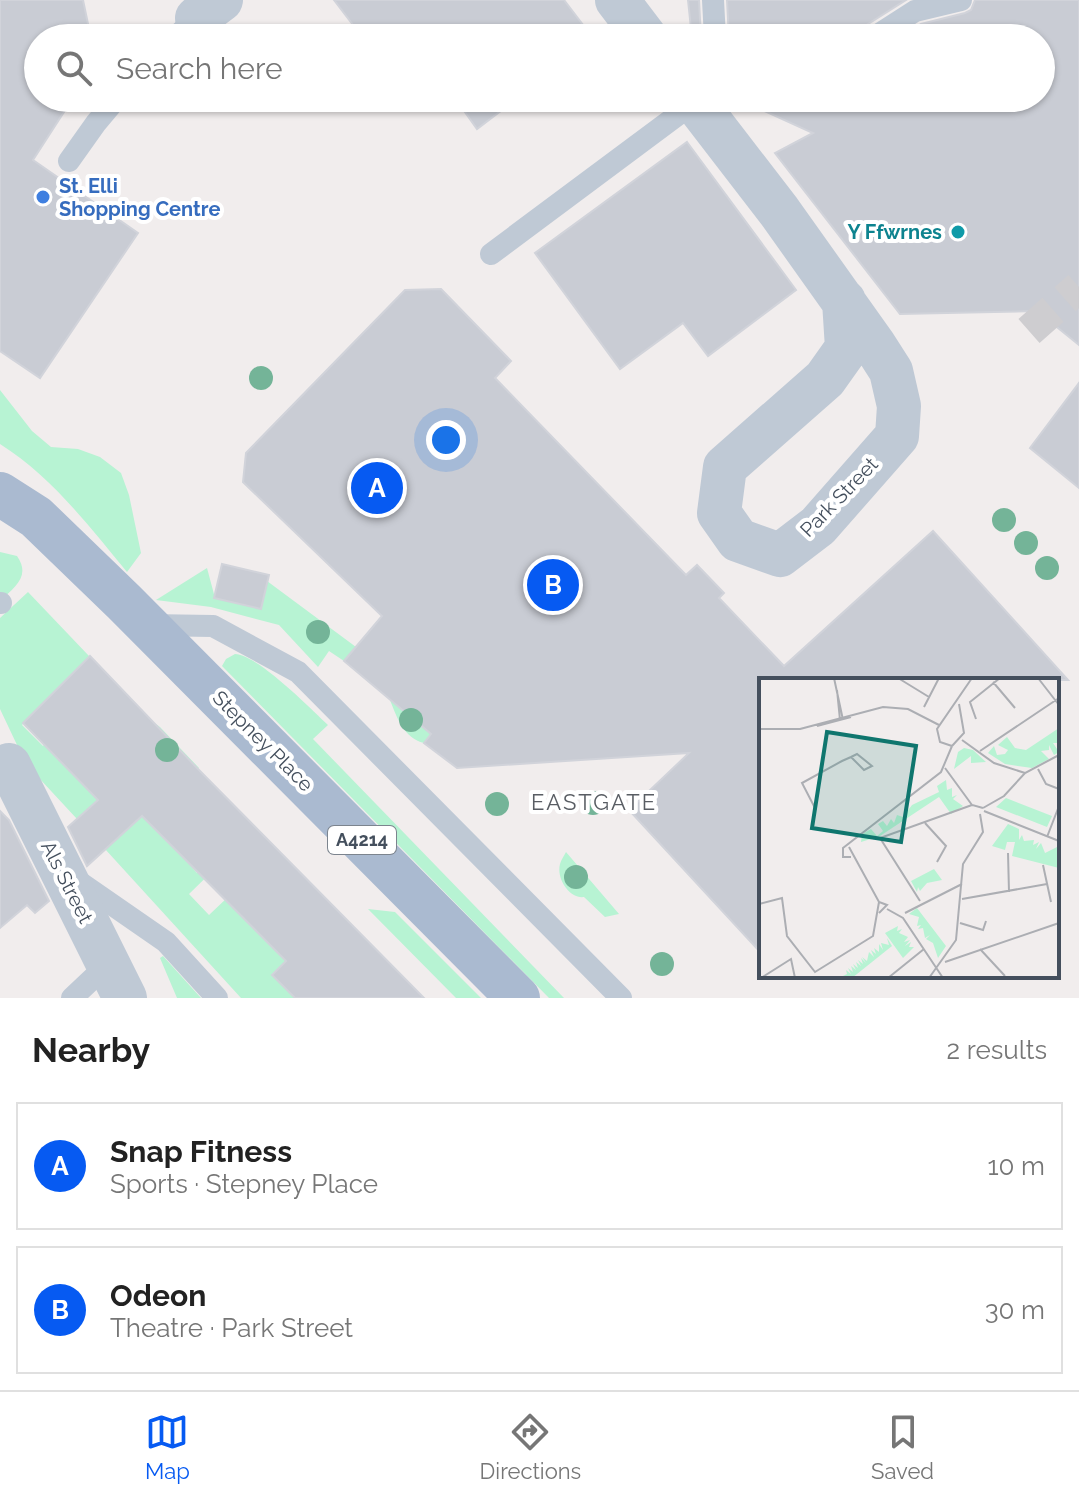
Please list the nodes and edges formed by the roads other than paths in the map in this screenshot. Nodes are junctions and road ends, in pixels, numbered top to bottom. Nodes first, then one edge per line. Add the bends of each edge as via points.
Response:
1 (617, 0) edge
2 (713, 0) edge
3 (961, 0) edge
4 (635, 24) edge
5 (714, 24) edge
6 (895, 24) edge
7 (105, 112) edge
8 (678, 112) edge
9 (703, 112) edge
10 (69, 161) dead end
11 (491, 254) dead end
12 (844, 301) junction
13 (0, 494) edge
14 (147, 625) junction
15 (3, 762) edge
16 (61, 870) junction
17 (117, 981) edge
18 (72, 998) edge
19 (217, 998) edge
20 (518, 998) edge
21 (621, 998) edge

1 - 4 street
2 - 5 lane
3 - 6 lane via 915,11
7 - 10 lane
8 - 11 lane
9 - 12 street, Park Street
12 - 12 street, Park Street via 891,371 899,406 897,436 818,526 780,555 738,540 719,513 725,467 825,379 847,348
13 - 14 main road, Stepney Place / A4214 via 36,517
14 - 20 main road, Stepney Place / A4214
14 - 21 lane via 213,626 298,672
15 - 16 street, Als Street
16 - 17 street, Als Street
16 - 19 lane via 166,942
17 - 18 lane

